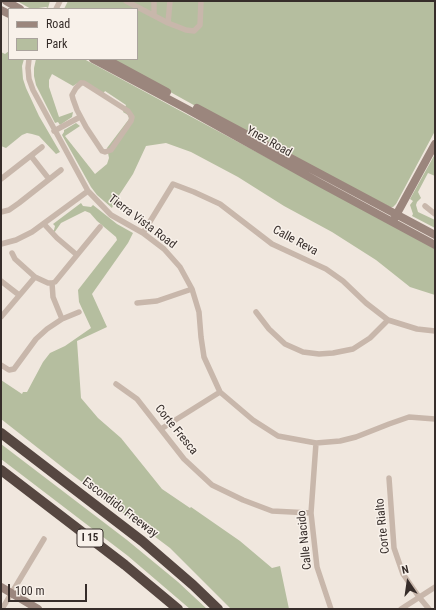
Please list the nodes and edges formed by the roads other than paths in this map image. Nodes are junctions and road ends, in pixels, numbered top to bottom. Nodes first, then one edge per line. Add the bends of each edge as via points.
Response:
1 (6, 1) edge
2 (126, 1) edge
3 (154, 1) edge
4 (170, 1) edge
5 (201, 1) edge
6 (18, 8) edge
7 (154, 16) junction
8 (168, 23) junction
9 (29, 60) edge
10 (95, 60) edge
11 (108, 60) edge
12 (80, 117) junction
13 (54, 130) junction
14 (435, 144) edge
15 (42, 147) dead end
16 (31, 156) junction
17 (61, 170) dead end
18 (1, 179) edge
19 (49, 179) junction
20 (88, 191) junction
21 (424, 206) dead end
22 (1, 212) edge
23 (435, 214) edge
24 (394, 218) junction
25 (44, 224) junction
26 (100, 227) dead end
27 (143, 233) junction
28 (435, 235) edge
29 (1, 244) edge
30 (435, 244) edge
31 (12, 254) dead end
32 (77, 255) junction
33 (35, 276) junction
34 (1, 281) edge
35 (52, 283) junction
36 (192, 289) junction
37 (19, 295) junction
38 (137, 302) dead end
39 (79, 312) dead end
40 (256, 312) dead end
41 (1, 317) edge
42 (62, 319) junction
43 (388, 320) junction
44 (435, 331) edge
45 (1, 365) edge
46 (116, 384) dead end
47 (220, 392) junction
48 (435, 419) edge
49 (161, 430) junction
50 (1, 433) edge
51 (316, 443) junction
52 (1, 470) edge
53 (389, 478) dead end
54 (311, 513) junction
55 (44, 539) dead end
56 (1, 587) edge
57 (435, 587) edge
58 (12, 593) junction
59 (419, 597) junction
60 (2, 609) edge
61 (38, 609) edge
62 (178, 609) edge
63 (218, 609) edge
64 (331, 609) edge
65 (401, 609) edge
66 (429, 609) edge

1 - 6 main road
2 - 7 street
3 - 7 street
4 - 8 street
5 - 8 street via 200,25 194,31
7 - 8 street
9 - 13 street, Tierra Vista Road via 29,79
10 - 24 main road, Ynez Road
11 - 24 main road, Ynez Road
12 - 12 street via 105,152 110,150 132,117 128,111 84,83 78,85 72,95
12 - 13 street
13 - 20 street, Tierra Vista Road
14 - 24 main road
15 - 16 street
16 - 18 street
16 - 19 street
17 - 19 street
19 - 22 street via 19,203
20 - 25 street
20 - 27 street, Tierra Vista Road via 111,215
21 - 23 street
24 - 28 main road, Ynez Road
24 - 30 main road, Ynez Road
25 - 29 street via 16,240
25 - 32 street
26 - 32 street
27 - 36 street, Tierra Vista Road via 164,249 180,266
27 - 43 street, Calle Reva via 173,184 220,204 272,244 326,269 344,281
31 - 33 street
32 - 35 street
33 - 35 street
33 - 37 street
34 - 37 street
35 - 42 street via 53,297
36 - 38 street via 157,301
36 - 47 street, Tierra Vista Road via 199,312 204,357
37 - 41 street
39 - 42 street
40 - 43 street via 285,344 303,352 319,354 353,349 370,338
42 - 45 street via 36,339 14,369 9,370
43 - 44 street, Calle Reva via 417,329
46 - 49 street, Corte Fresca via 137,399
47 - 49 street
47 - 51 street, Tierra Vista Road via 253,420 278,436
48 - 51 street, Tierra Vista Road via 410,417 356,437
49 - 54 street, Corte Fresca via 184,459 212,485 272,511
50 - 63 highway, Escondido Freeway / I 15 via 154,551
51 - 54 street, Calle Nacido
52 - 62 highway, I 15
53 - 59 street, Corte Rialto via 394,548 403,574
54 - 64 street, Calle Nacido via 317,567
55 - 58 street
56 - 58 main road
57 - 59 street
58 - 60 street
58 - 61 main road
59 - 65 street
59 - 66 street, Corte Rialto

